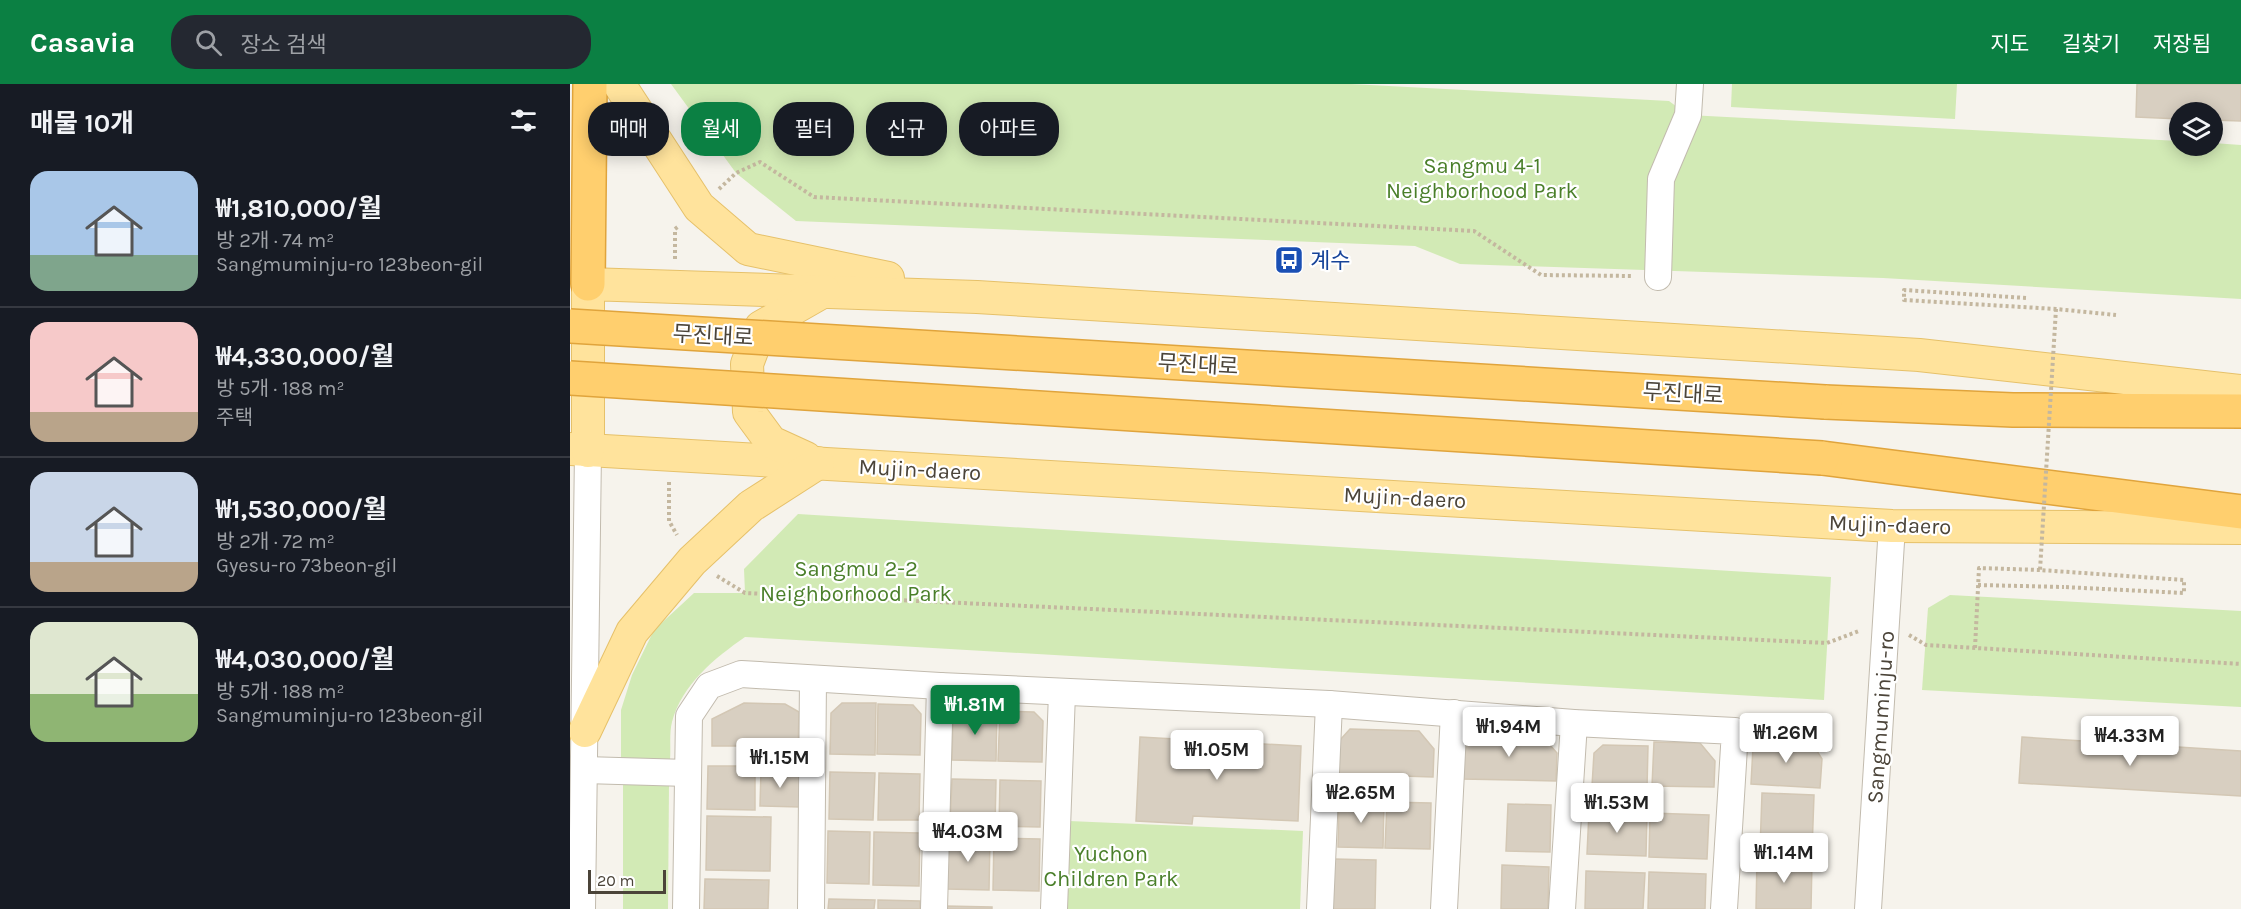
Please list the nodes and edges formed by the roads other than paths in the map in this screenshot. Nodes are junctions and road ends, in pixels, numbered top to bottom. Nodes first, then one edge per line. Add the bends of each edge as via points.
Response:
1 (590, 84) edge
2 (619, 84) edge
3 (1690, 84) edge
4 (1658, 277) road end
5 (579, 284) edge
6 (826, 291) junction
7 (977, 297) junction
8 (570, 326) edge
9 (570, 378) edge
10 (2241, 391) edge
11 (2241, 411) edge
12 (579, 450) edge
13 (818, 463) junction
14 (2241, 512) edge
15 (1892, 526) junction
16 (2241, 528) edge
17 (813, 679) junction
18 (940, 686) junction
19 (1062, 693) junction
20 (1329, 704) junction
21 (1454, 713) junction
22 (1574, 723) junction
23 (585, 731) junction
24 (584, 770) junction
25 (688, 773) junction
26 (582, 909) edge
27 (686, 909) edge
28 (810, 909) edge
29 (934, 909) edge
30 (1054, 909) edge
31 (1320, 909) edge
32 (1444, 909) edge
33 (1562, 909) edge
34 (1724, 909) edge
35 (1868, 909) edge

1 - 5 highway
2 - 7 main road via 699,207 748,249
3 - 4 street via 1688,115 1661,179
5 - 6 main road
5 - 12 main road
6 - 7 main road
6 - 13 main road via 761,327 747,364 749,412 771,442
7 - 10 main road via 1918,355
8 - 11 highway, 무진대로, bridge via 1825,402 2013,410
9 - 14 highway, bridge via 1822,458
12 - 13 main road, Mujin-daero
12 - 23 street
13 - 15 main road, Mujin-daero
13 - 23 main road via 752,506 692,561 632,632
15 - 16 main road, Mujin-daero
15 - 35 street, Sangmuminju-ro
17 - 18 street
17 - 25 street via 741,674 709,686 689,717
17 - 28 street
18 - 19 street
18 - 29 street
19 - 20 street
19 - 30 street
20 - 21 street
20 - 31 street
21 - 22 street
21 - 32 street
22 - 33 street
22 - 34 street via 1735,731
23 - 24 street
24 - 25 street
24 - 26 street
25 - 27 street

